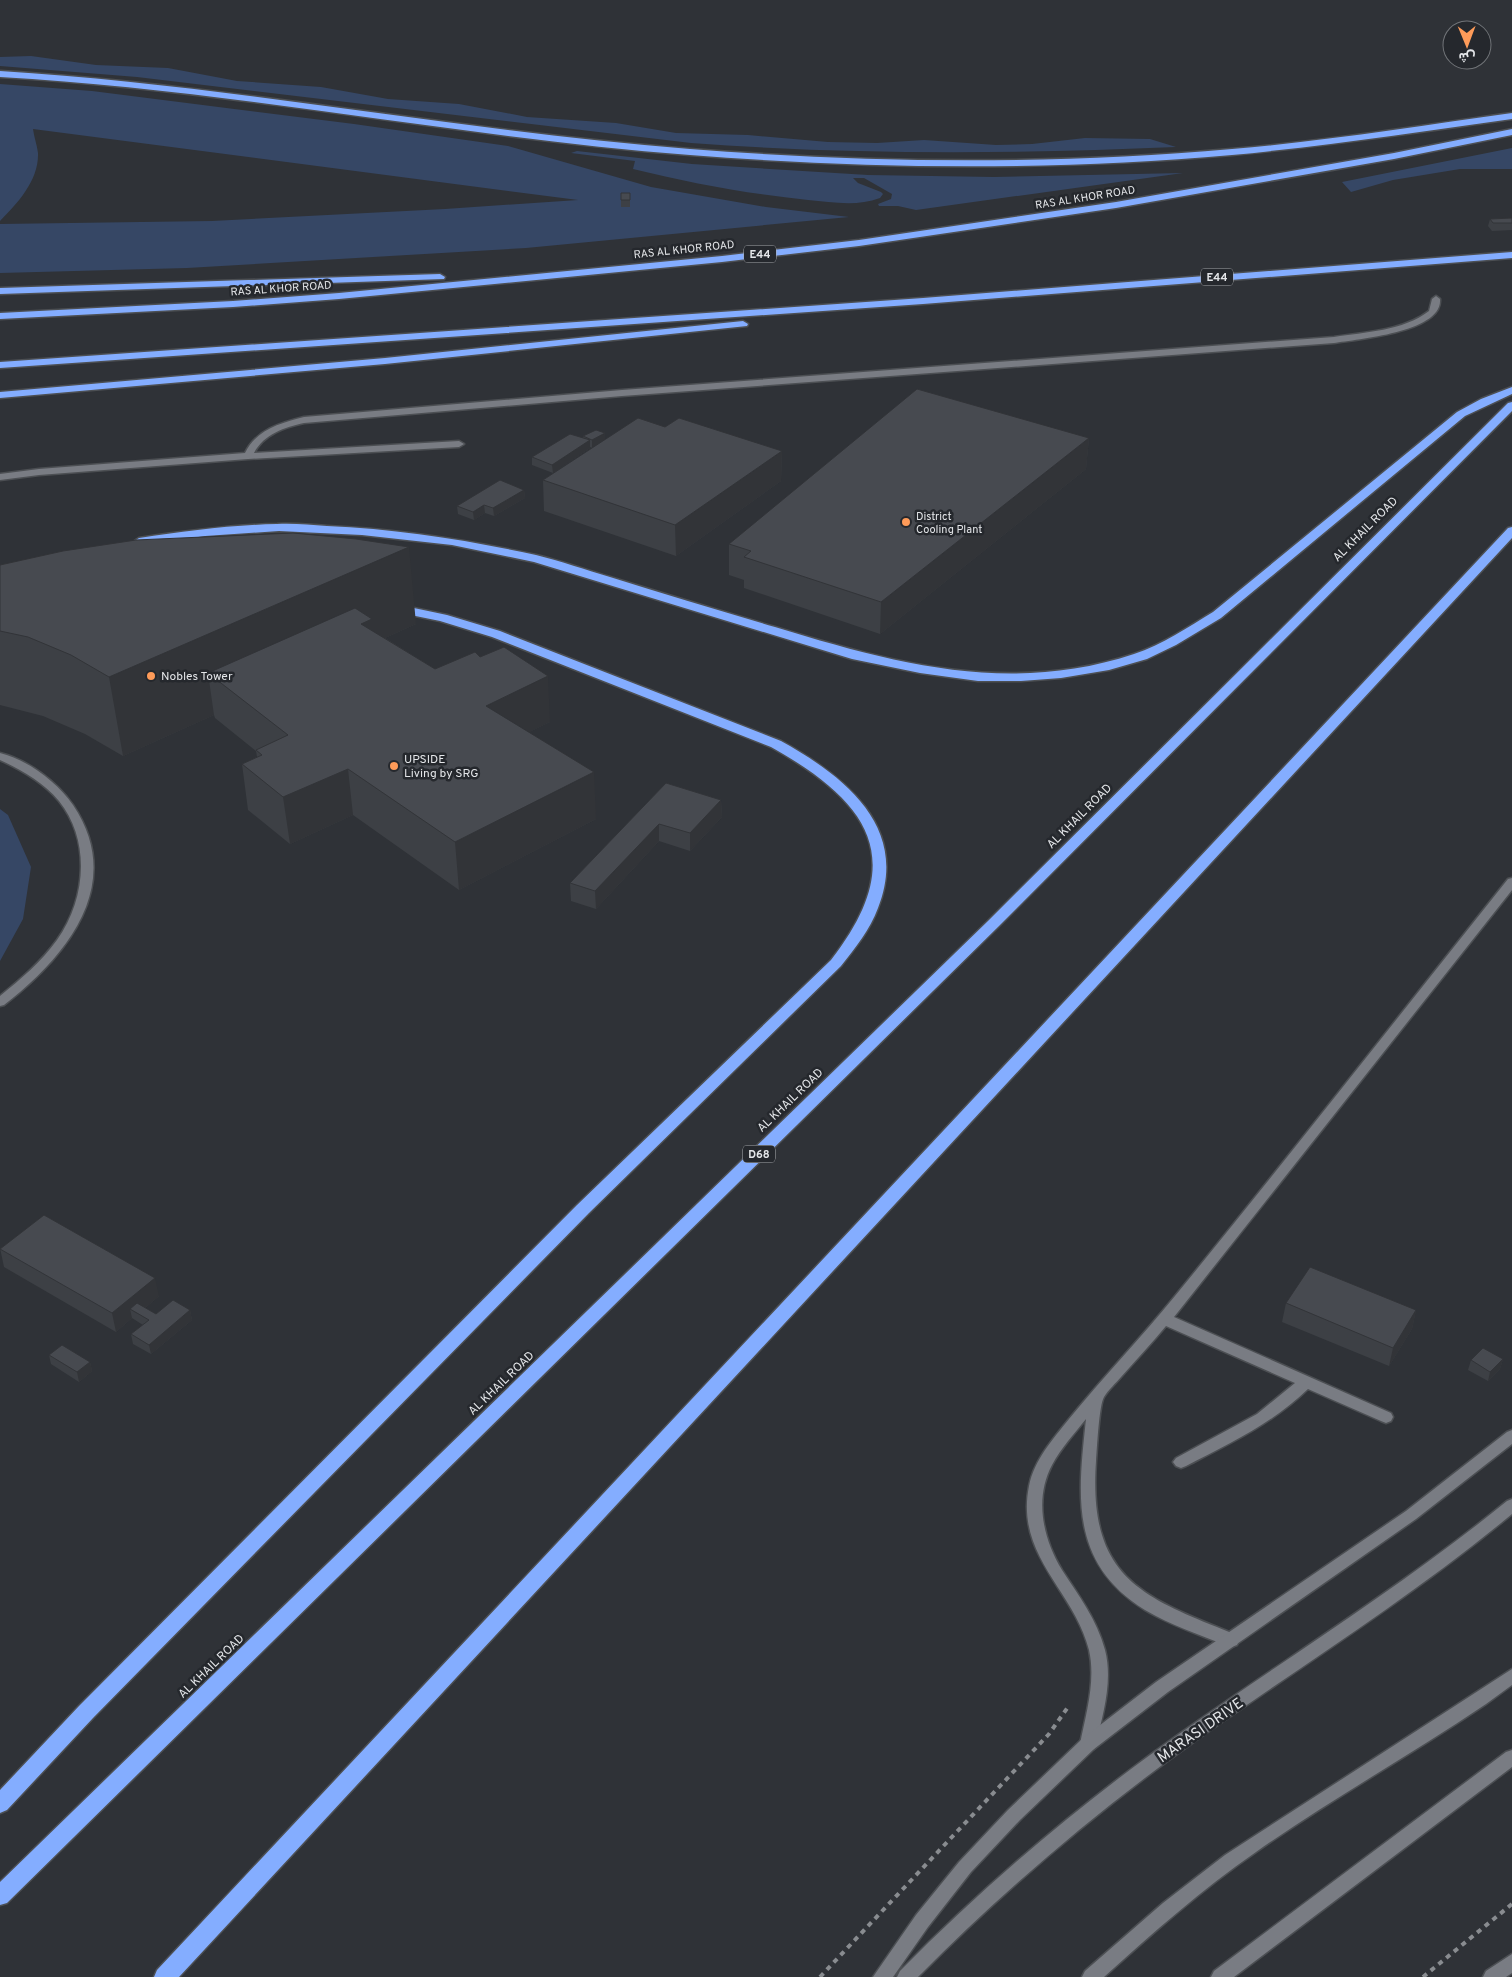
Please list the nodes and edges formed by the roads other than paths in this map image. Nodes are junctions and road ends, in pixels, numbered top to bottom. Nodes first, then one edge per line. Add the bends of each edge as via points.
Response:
1 (0, 74) edge
2 (1512, 116) edge
3 (1512, 132) edge
4 (1512, 255) edge
5 (582, 272) junction
6 (0, 291) edge
7 (1436, 298) dead end
8 (923, 301) junction
9 (0, 316) edge
10 (0, 365) edge
11 (1512, 390) edge
12 (0, 395) edge
13 (1512, 405) edge
14 (459, 444) dead end
15 (248, 456) junction
16 (0, 477) edge
17 (1512, 531) edge
18 (1506, 543) edge
19 (123, 544) edge
20 (378, 605) dead end
21 (0, 756) edge
22 (1512, 882) edge
23 (0, 1002) edge
24 (1164, 1319) junction
25 (1306, 1382) junction
26 (1096, 1395) junction
27 (1386, 1417) dead end
28 (1512, 1436) edge
29 (1181, 1462) dead end
30 (1512, 1505) edge
31 (1231, 1640) junction
32 (1512, 1676) edge
33 (1088, 1744) junction
34 (1512, 1757) edge
35 (0, 1804) edge
36 (0, 1896) edge
37 (1512, 1962) edge
38 (165, 1977) edge
39 (882, 1977) edge
40 (906, 1977) edge
41 (1091, 1977) edge
42 (1220, 1977) edge
43 (1492, 1977) edge

1 - 2 highway via 133,84 629,146 752,156 895,162 1048,162 1229,152
3 - 5 highway, RAS AL KHOR ROAD / E44 via 1244,183 989,225 859,243
4 - 8 highway, E44
5 - 6 highway
5 - 9 highway, RAS AL KHOR ROAD / E44 via 339,296
7 - 15 street via 1437,306 1433,312 1416,323 1334,340 304,420 279,427 259,438 251,446
8 - 10 highway, E44
8 - 12 highway via 524,347
11 - 19 highway via 1462,414 1200,627 1142,656 1061,674 978,677 884,663 537,559 452,541 362,531 279,528 213,532
13 - 36 highway, AL KHAIL ROAD / D68 via 994,923
14 - 15 street
15 - 16 street
17 - 18 highway
18 - 38 highway
20 - 35 highway via 443,618 496,634 776,744 800,757 841,786 868,821 876,839 880,864 873,904 864,925 836,963 584,1209 92,1705
21 - 23 street via 30,771 68,804 87,845 89,868 86,892 63,940 43,965
22 - 24 street
24 - 25 street
24 - 26 street
25 - 27 street
25 - 29 street via 1275,1410
26 - 31 street via 1087,1510 1099,1553 1116,1576 1142,1600
26 - 33 street via 1053,1450 1036,1486 1033,1506 1040,1547 1081,1610 1092,1631 1098,1653 1098,1697
28 - 31 street via 1411,1515
30 - 40 street, MARASI DRIVE via 1369,1614 1131,1779 1013,1874 956,1925
31 - 33 street via 1162,1687
32 - 41 street via 1419,1740 1342,1785 1250,1846 1159,1916
33 - 39 street via 965,1866
34 - 42 street
37 - 43 street

